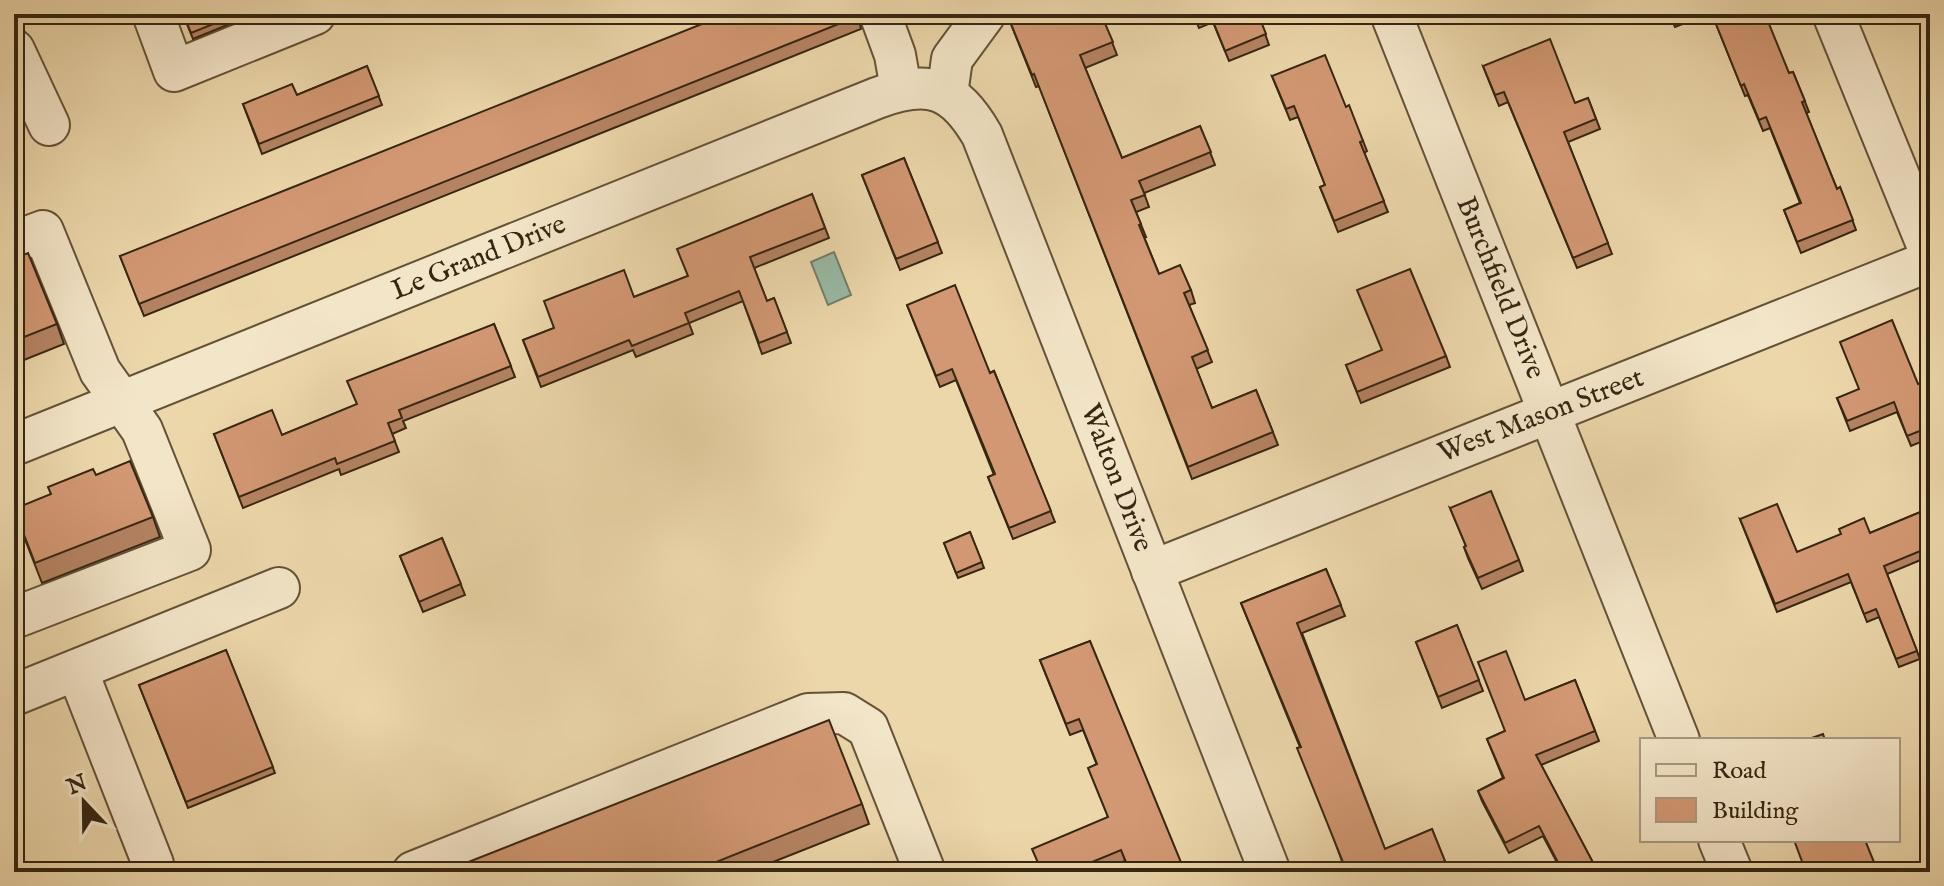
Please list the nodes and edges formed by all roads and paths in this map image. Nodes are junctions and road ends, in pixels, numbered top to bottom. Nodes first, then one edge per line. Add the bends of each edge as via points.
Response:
1 (153, 14) edge
2 (315, 14) edge
3 (880, 14) edge
4 (985, 14) edge
5 (1391, 14) edge
6 (1833, 14) edge
7 (14, 50) edge
8 (901, 89) junction
9 (947, 94) junction
10 (49, 125) dead end
11 (14, 242) edge
12 (1930, 252) edge
13 (1930, 261) edge
14 (121, 401) junction
15 (1550, 412) junction
16 (14, 445) edge
17 (1152, 571) junction
18 (279, 588) dead end
19 (14, 618) edge
20 (77, 670) junction
21 (14, 695) edge
22 (1678, 738) edge
23 (1720, 842) edge
24 (153, 864) dead end
25 (413, 872) edge
26 (925, 872) edge
27 (1270, 872) edge
28 (1732, 872) edge

1 - 2 street via 174,71
3 - 8 street
4 - 9 street via 952,59
5 - 15 street, Burchfield Drive
6 - 12 street
7 - 10 street
8 - 9 street, Le Grand Drive
8 - 14 street, Le Grand Drive
9 - 17 street, Walton Drive via 968,110 982,135
11 - 14 street via 43,231 100,371
13 - 15 street, West Mason Street
14 - 16 street, Le Grand Drive
14 - 19 street via 142,430 190,550
15 - 17 street, West Mason Street
15 - 22 street, Burchfield Drive
17 - 27 street, Walton Drive
18 - 20 street
20 - 21 street
20 - 24 street
23 - 28 street
25 - 26 street via 808,714 844,713 868,728

